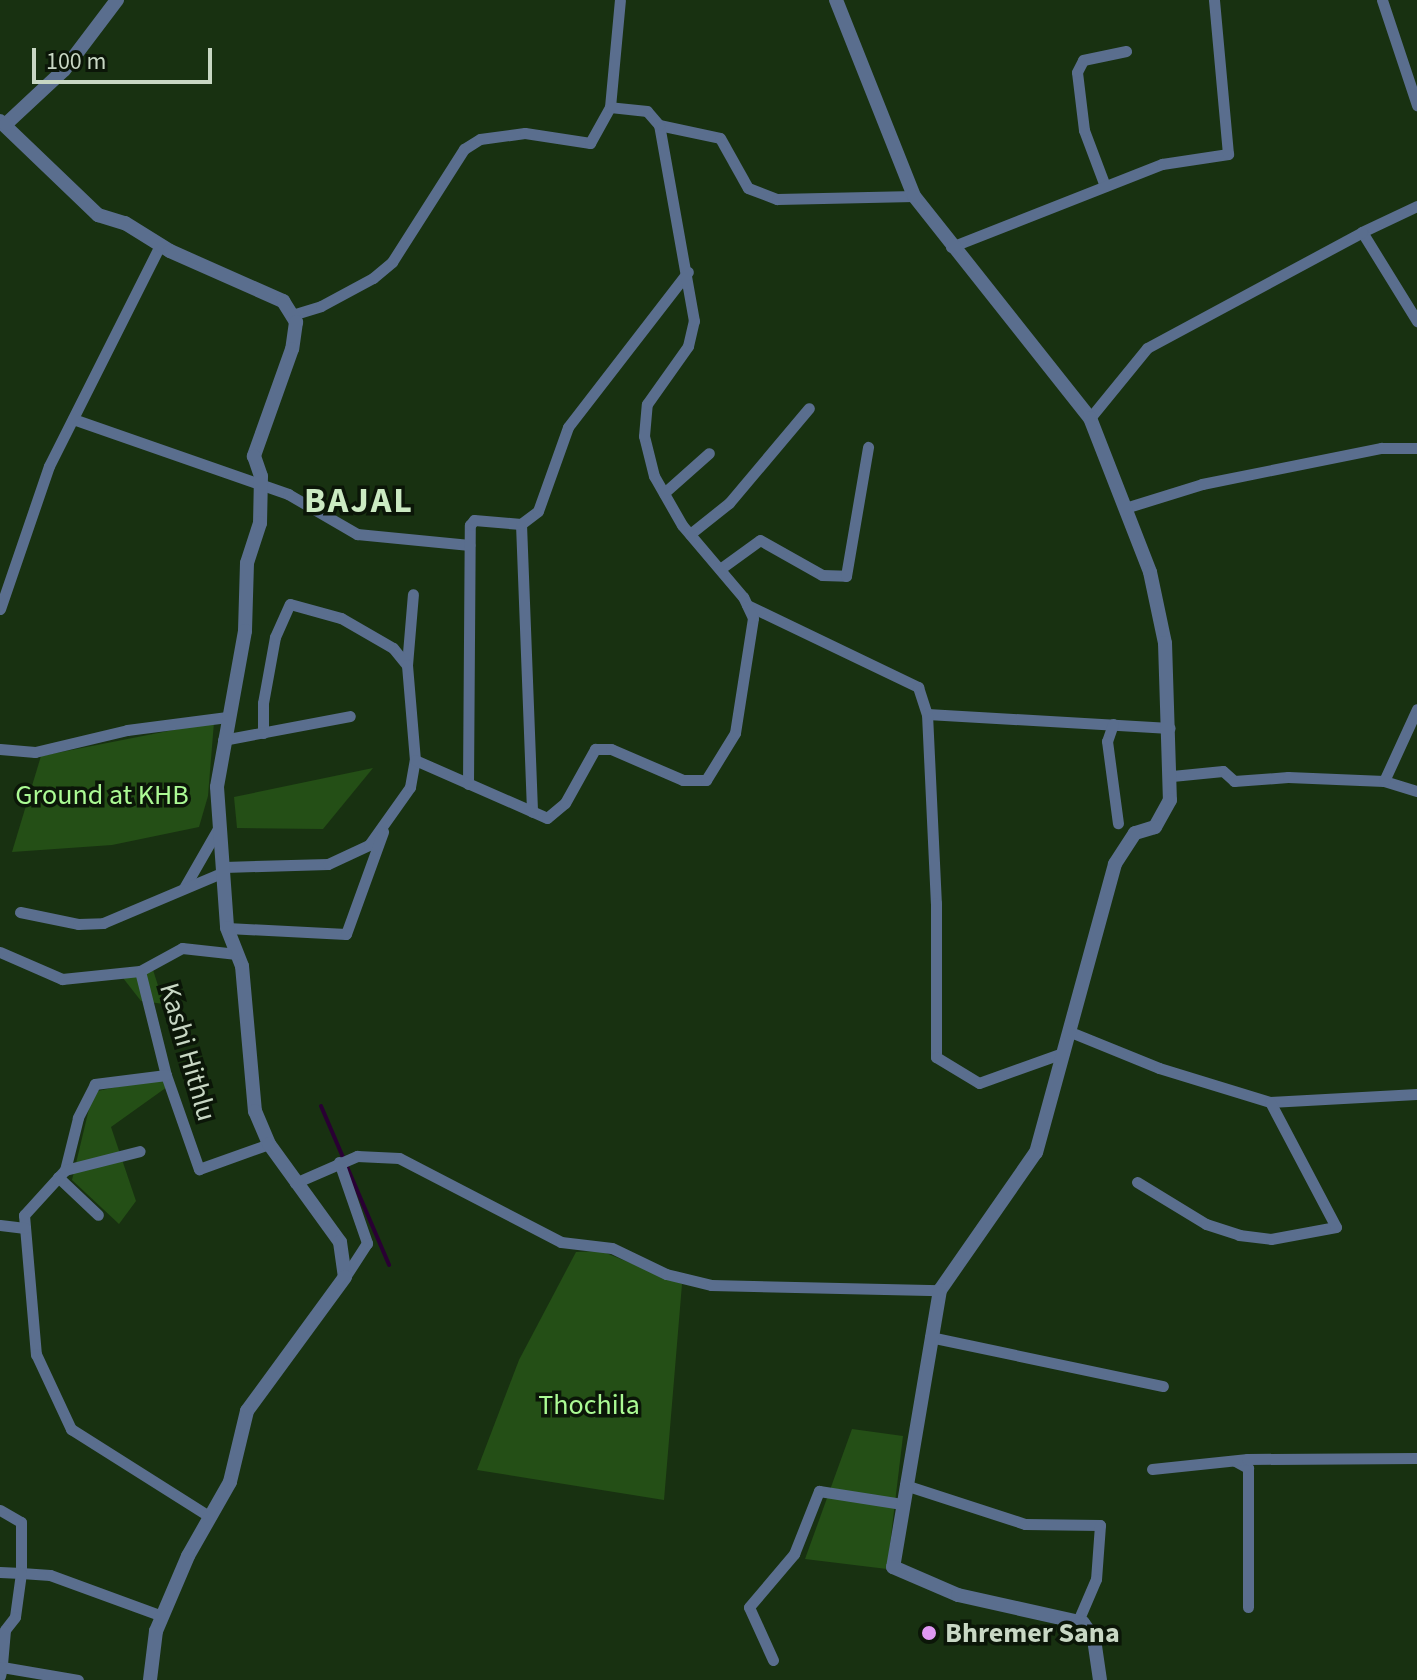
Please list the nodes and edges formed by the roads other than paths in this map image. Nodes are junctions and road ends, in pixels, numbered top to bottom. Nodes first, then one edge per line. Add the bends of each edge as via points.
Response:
1 (117, 0) edge
2 (620, 0) edge
3 (836, 0) edge
4 (1214, 0) edge
5 (1368, 0) edge
6 (1383, 3) edge
7 (1126, 51) dead end
8 (1417, 105) edge
9 (610, 107) junction
10 (3, 122) edge
11 (659, 125) junction
12 (1105, 186) junction
13 (914, 196) junction
14 (1417, 206) edge
15 (1362, 232) junction
16 (160, 245) junction
17 (951, 247) junction
18 (688, 272) junction
19 (292, 315) junction
20 (1417, 321) edge
21 (809, 408) dead end
22 (1090, 418) junction
23 (73, 419) junction
24 (868, 447) dead end
25 (1417, 448) edge
26 (709, 453) dead end
27 (260, 483) junction
28 (664, 493) junction
29 (1125, 508) junction
30 (521, 524) junction
31 (690, 534) junction
32 (469, 545) junction
33 (720, 569) junction
34 (413, 594) dead end
35 (747, 605) junction
36 (0, 609) edge
37 (407, 665) junction
38 (1417, 709) edge
39 (927, 714) junction
40 (350, 716) dead end
41 (227, 717) junction
42 (1113, 724) junction
43 (1170, 728) junction
44 (263, 733) junction
45 (223, 740) junction
46 (0, 749) edge
47 (415, 760) junction
48 (1172, 776) junction
49 (1384, 781) junction
50 (468, 784) junction
51 (1417, 791) edge
52 (532, 812) junction
53 (388, 818) junction
54 (1118, 823) dead end
55 (220, 825) junction
56 (224, 870) junction
57 (184, 889) junction
58 (20, 912) dead end
59 (227, 928) junction
60 (0, 952) edge
61 (237, 954) junction
62 (140, 971) junction
63 (1068, 1031) junction
64 (1060, 1054) junction
65 (166, 1075) junction
66 (1417, 1094) edge
67 (1270, 1102) junction
68 (269, 1144) junction
69 (140, 1151) dead end
70 (344, 1160) junction
71 (62, 1173) junction
72 (1137, 1182) dead end
73 (295, 1183) junction
74 (98, 1215) dead end
75 (0, 1225) edge
76 (25, 1228) junction
77 (345, 1277) junction
78 (940, 1290) junction
79 (930, 1337) junction
80 (1163, 1386) dead end
81 (1417, 1458) edge
82 (1235, 1461) junction
83 (1152, 1469) dead end
84 (905, 1485) junction
85 (902, 1504) junction
86 (0, 1510) edge
87 (210, 1517) junction
88 (0, 1572) edge
89 (21, 1573) junction
90 (1248, 1607) dead end
91 (162, 1616) junction
92 (1078, 1621) junction
93 (773, 1660) dead end
94 (1, 1671) edge
95 (78, 1680) edge
96 (150, 1680) edge
97 (1100, 1680) edge

1 - 10 street via 64,70
2 - 9 street
3 - 13 street
4 - 12 street via 1228,154 1162,164
5 - 6 street
6 - 8 street
7 - 12 street via 1083,60 1077,72 1084,130
9 - 11 street via 647,111
9 - 19 street via 590,143 525,133 472,144 392,262 334,299
10 - 16 street via 98,215 125,223
11 - 13 street via 720,138 748,188 777,199
11 - 18 street
12 - 17 street
13 - 17 street
14 - 15 street
15 - 20 street
15 - 22 street via 1147,348
16 - 19 street via 283,301
16 - 23 street
17 - 22 street
18 - 28 street via 694,321 688,346 647,404 644,436
18 - 30 street via 568,427 554,455 544,503
19 - 27 street via 292,349 254,456
21 - 31 street via 729,503
22 - 29 street
23 - 27 street via 214,472
23 - 36 street via 49,466
24 - 33 street via 846,576 822,575 760,540
25 - 29 street via 1381,448 1202,484
26 - 28 street
27 - 32 street via 357,534
27 - 41 street via 260,523 247,563 245,631
28 - 31 street
29 - 43 street via 1153,586 1165,643
30 - 32 street via 472,521
30 - 52 street
31 - 33 street
32 - 50 street
33 - 35 street
34 - 37 street
35 - 39 street via 918,687
35 - 52 street via 753,618 745,697 735,733 706,780 683,780 611,749 595,749 565,803 547,818
37 - 44 street via 393,648 341,618 290,604 275,637
37 - 47 street
38 - 49 street
39 - 42 street
39 - 64 street via 936,903 936,1057 979,1083
40 - 44 street
41 - 45 street
41 - 46 street via 127,730 35,752
42 - 43 street
42 - 54 street via 1107,741
43 - 48 street
44 - 45 street
45 - 55 street via 217,787
47 - 50 street
47 - 53 street via 410,787
48 - 49 street via 1223,771 1234,781
48 - 63 street via 1167,809 1155,827 1135,833 1115,864
49 - 51 street
50 - 52 street
53 - 56 street via 369,845 328,864
53 - 59 street via 346,934
55 - 56 street
55 - 57 street
56 - 57 street
56 - 59 street
57 - 58 street via 103,923 78,924
59 - 61 street
60 - 62 street, Kashi Hithlu via 62,979
61 - 62 street via 182,948
61 - 68 street via 255,1111
62 - 65 street, Kashi Hithlu
63 - 64 street
63 - 67 street via 1159,1068
64 - 78 street via 1036,1152
65 - 68 street, Kashi Hithlu via 199,1169
65 - 71 street via 95,1084 78,1118
66 - 67 street
67 - 72 street via 1336,1227 1271,1239 1239,1235 1206,1224
68 - 73 street
69 - 71 street
70 - 73 street
70 - 77 street via 367,1243
70 - 78 street via 399,1158 561,1242 612,1248 666,1274 711,1285
71 - 74 street
71 - 76 street via 24,1215
73 - 77 street via 340,1242
75 - 76 street
76 - 87 street via 36,1354 71,1429
77 - 87 street via 247,1411 230,1482
78 - 79 street
79 - 80 street
79 - 84 street
81 - 82 street
82 - 83 street
82 - 90 street via 1248,1468
84 - 85 street
84 - 92 street via 1025,1524 1100,1525 1096,1579
85 - 92 street via 893,1567 904,1576 958,1595
85 - 93 street via 819,1491 794,1554 749,1607
86 - 89 street via 21,1522
87 - 91 street
88 - 89 street
89 - 91 street via 50,1575
89 - 94 street via 15,1617 5,1630
91 - 96 street
92 - 97 street via 1094,1639
94 - 95 street

